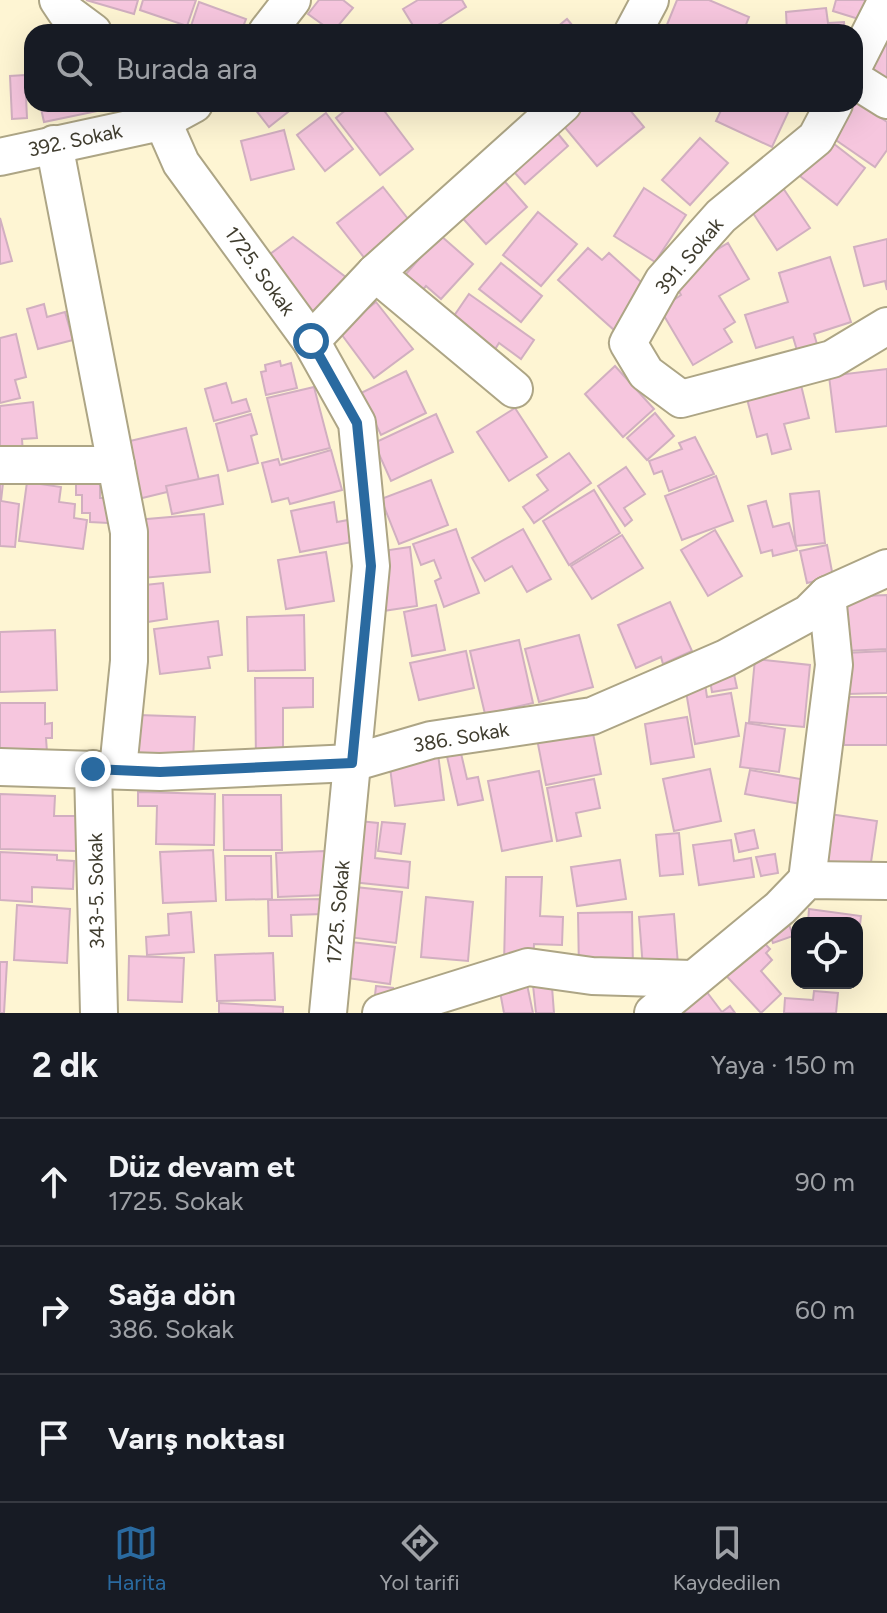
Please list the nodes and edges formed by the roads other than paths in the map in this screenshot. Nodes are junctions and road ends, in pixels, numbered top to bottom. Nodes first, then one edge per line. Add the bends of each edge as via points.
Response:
1 (58, 0) edge
2 (292, 0) edge
3 (650, 0) edge
4 (887, 0) edge
5 (82, 24) edge
6 (273, 24) edge
7 (637, 24) edge
8 (863, 47) edge
9 (863, 85) edge
10 (887, 100) edge
11 (554, 112) edge
12 (830, 112) edge
13 (158, 113) edge
14 (54, 144) junction
15 (0, 157) edge
16 (375, 273) junction
17 (887, 326) edge
18 (311, 341) junction
19 (514, 389) dead end
20 (0, 465) edge
21 (116, 465) junction
22 (887, 568) edge
23 (827, 595) junction
24 (352, 763) junction
25 (0, 767) edge
26 (105, 769) junction
27 (807, 880) junction
28 (887, 881) edge
29 (692, 979) junction
30 (99, 1013) edge
31 (328, 1013) edge
32 (381, 1013) edge
33 (653, 1013) edge

1 - 5 street
2 - 6 street
3 - 7 street
4 - 8 street
9 - 10 street
11 - 16 street
12 - 17 street, 391. Sokak via 816,138 721,216 663,281 628,343 646,373 681,399 832,359
13 - 14 street, 392. Sokak
13 - 18 street, 1725. Sokak via 181,163
14 - 15 street, 392. Sokak
14 - 21 street, 343-5. Sokak
16 - 18 street
16 - 19 street
18 - 24 street, 1725. Sokak via 357,423 371,566
20 - 21 street
21 - 26 street, 343-5. Sokak via 129,532 129,661
22 - 23 street, 386. Sokak
23 - 24 street, 386. Sokak via 809,613 726,658 592,716 431,740
23 - 27 street via 834,665
24 - 26 street, 386. Sokak via 160,772
24 - 31 street, 1725. Sokak
25 - 26 street, 386. Sokak
26 - 30 street, 343-5. Sokak
27 - 28 street
27 - 29 street
29 - 32 street via 592,976 528,967
29 - 33 street

